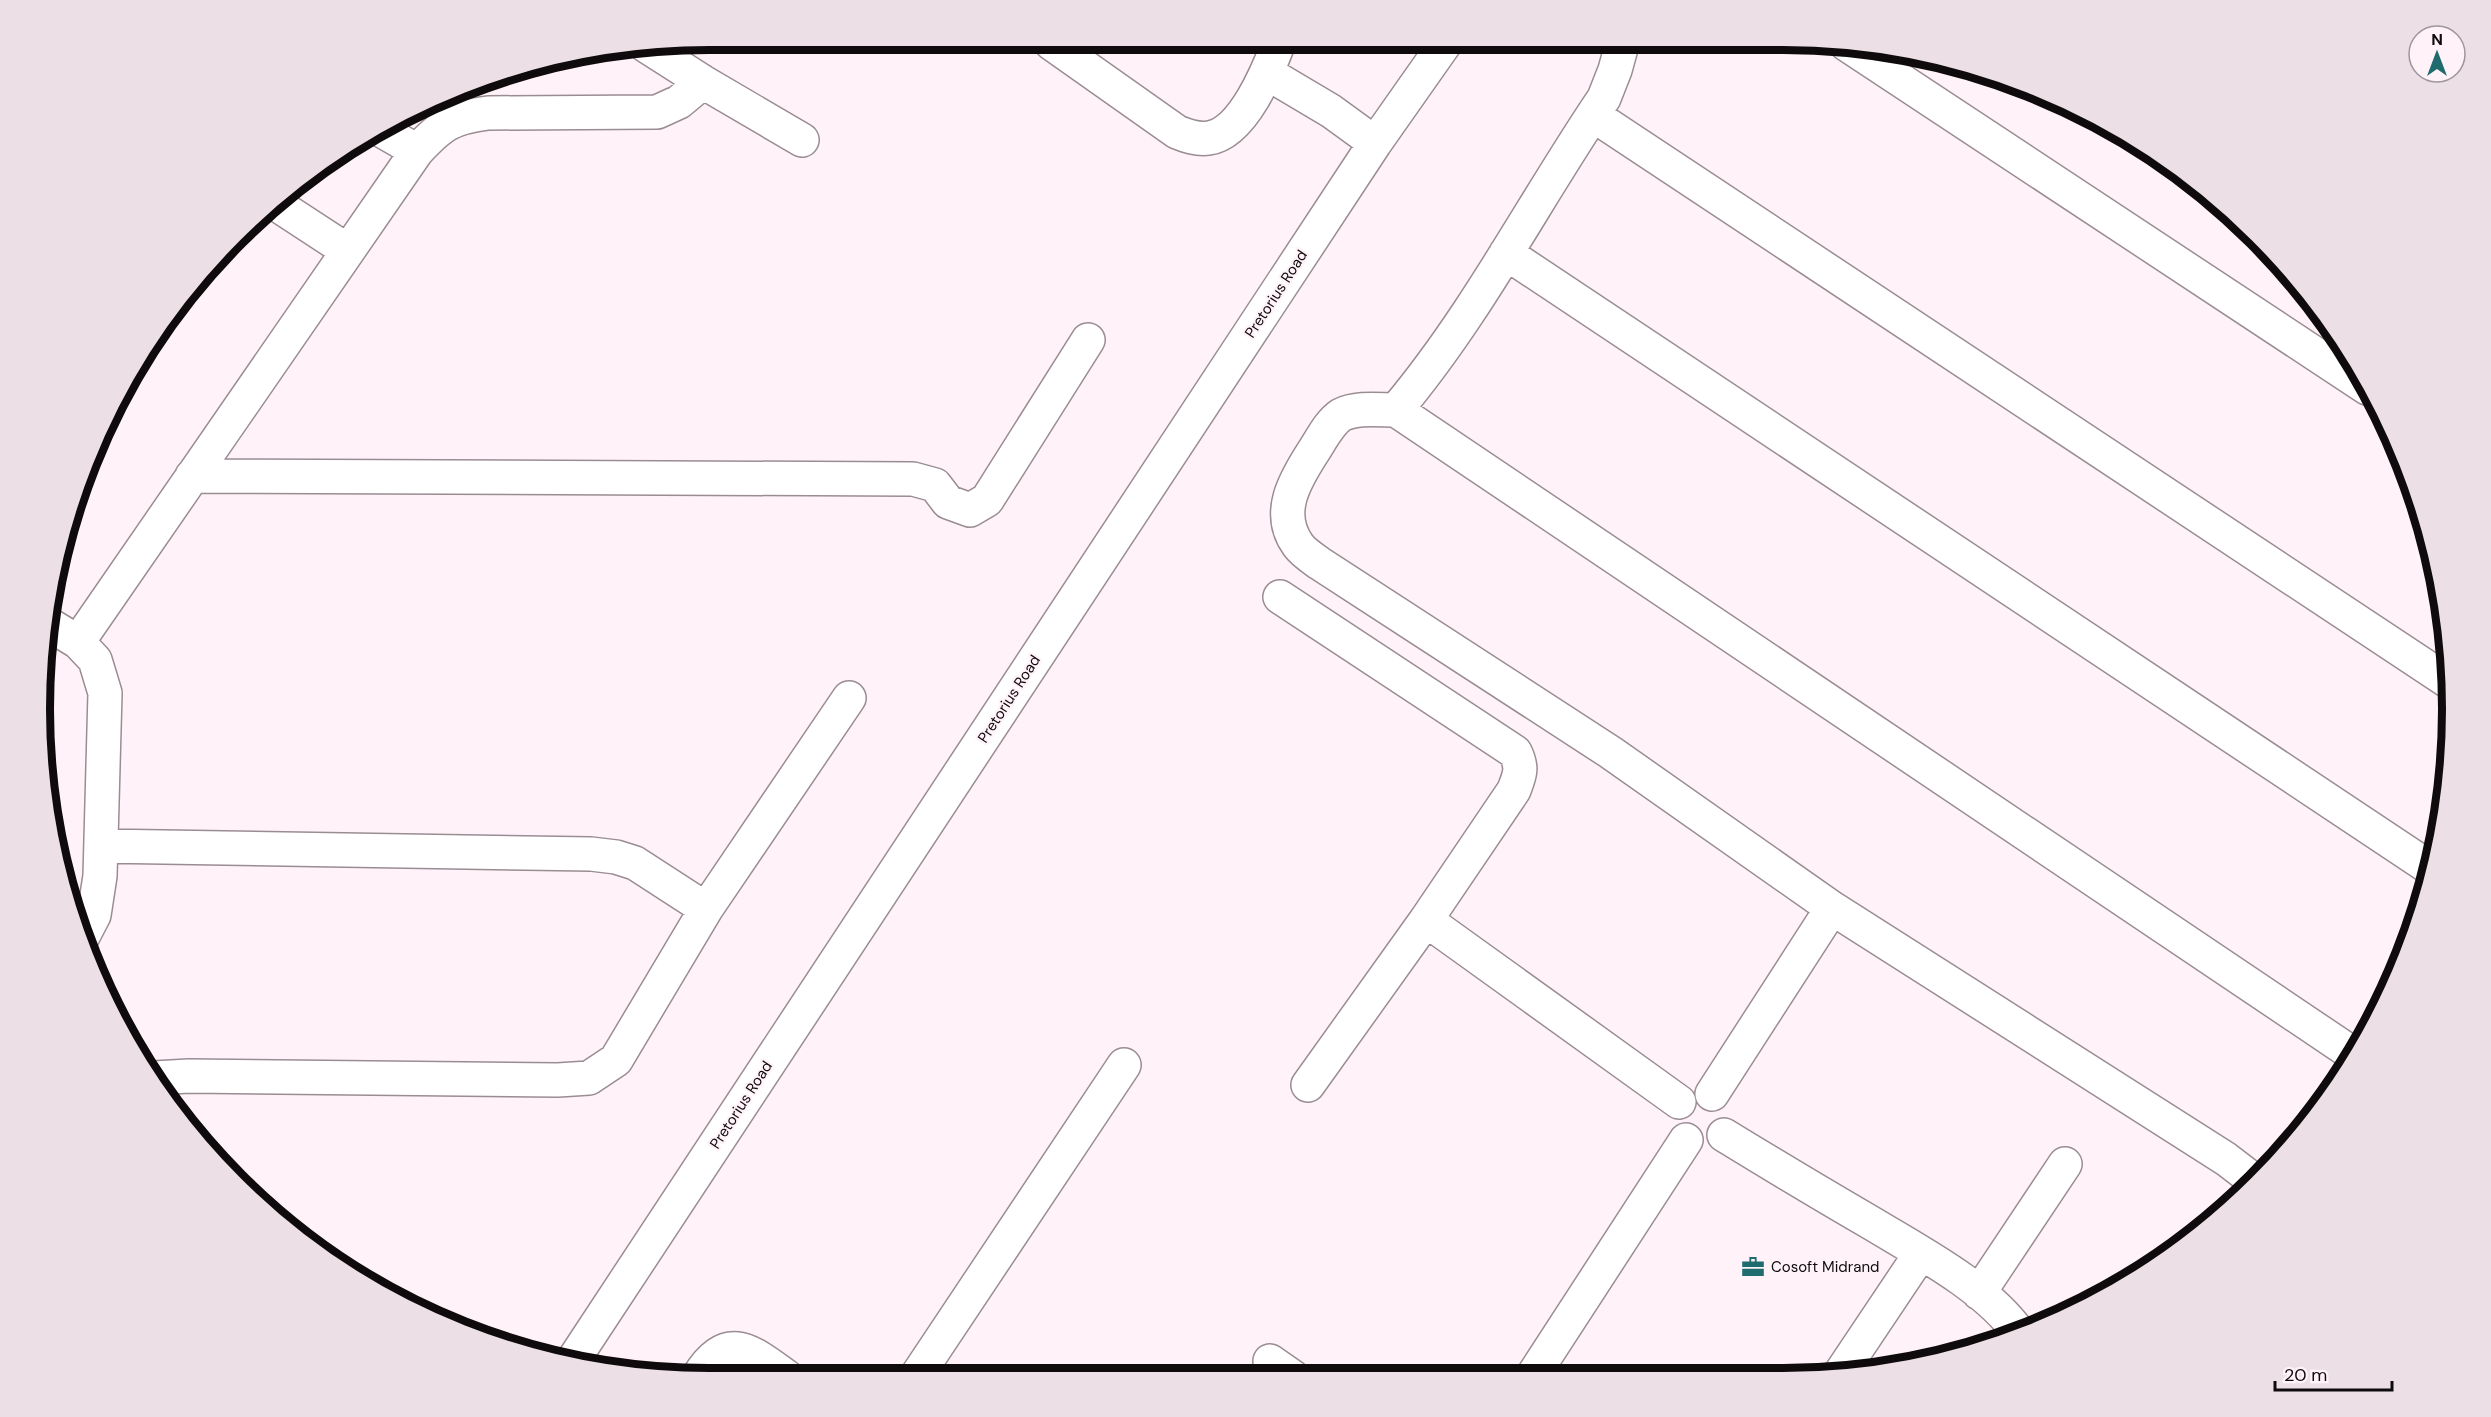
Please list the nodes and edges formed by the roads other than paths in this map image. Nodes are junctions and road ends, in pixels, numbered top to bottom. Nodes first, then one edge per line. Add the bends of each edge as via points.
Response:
1 (1061, 50) edge
2 (1276, 50) edge
3 (1440, 50) edge
4 (1620, 50) edge
5 (656, 52) edge
6 (1862, 54) edge
7 (1268, 73) junction
8 (703, 82) junction
9 (1593, 115) junction
10 (387, 134) edge
11 (802, 140) dead end
12 (1375, 143) junction
13 (417, 151) junction
14 (281, 207) edge
15 (348, 252) junction
16 (1506, 254) junction
17 (1088, 340) dead end
18 (2353, 379) edge
19 (1396, 410) junction
20 (192, 476) junction
21 (1280, 597) dead end
22 (54, 628) edge
23 (78, 642) junction
24 (2441, 676) edge
25 (849, 698) dead end
26 (100, 846) junction
27 (2423, 863) edge
28 (1833, 908) junction
29 (706, 909) junction
30 (1426, 920) junction
31 (87, 928) edge
32 (2346, 1049) edge
33 (1124, 1065) dead end
34 (163, 1077) edge
35 (1308, 1085) dead end
36 (1712, 1094) junction
37 (1679, 1102) junction
38 (1724, 1135) junction
39 (1686, 1140) junction
40 (2065, 1164) dead end
41 (2247, 1175) edge
42 (1921, 1253) junction
43 (1979, 1293) junction
44 (2014, 1325) edge
45 (577, 1354) edge
46 (1847, 1364) edge
47 (703, 1368) edge
48 (775, 1368) edge
49 (922, 1368) edge
50 (1538, 1368) edge

1 - 7 street via 1177,132 1200,138 1230,130
2 - 7 street
3 - 12 street, Pretorius Road
4 - 9 street via 1610,85
5 - 8 street
6 - 18 street
7 - 12 street
8 - 11 street
8 - 13 street via 679,102 657,112 461,117 437,129
9 - 16 street
9 - 24 street
10 - 13 street
12 - 45 street, Pretorius Road
13 - 15 street
14 - 15 street
15 - 20 street
16 - 19 street via 1423,378
16 - 27 street
17 - 20 street via 987,500 970,510 948,502 936,485 913,479
19 - 28 street via 1352,411 1332,423 1291,491 1288,530 1299,547 1610,752
19 - 32 street
20 - 23 street
21 - 30 street via 1515,752 1520,763 1522,774 1514,790
22 - 23 street
23 - 26 street via 95,660 105,693
25 - 29 street
26 - 29 street via 591,854 635,863
26 - 31 street via 100,876
28 - 36 street
28 - 41 street
29 - 34 street via 616,1060 590,1078
30 - 35 street
30 - 37 street
33 - 49 street
36 - 37 street via 1701,1091
36 - 38 street via 1728,1112 1729,1124
37 - 39 street via 1674,1113 1675,1126
38 - 39 street via 1702,1146
38 - 42 street
39 - 50 street
40 - 43 street
42 - 43 street
42 - 46 street
43 - 44 street
47 - 48 street via 709,1358 733,1348 749,1351

